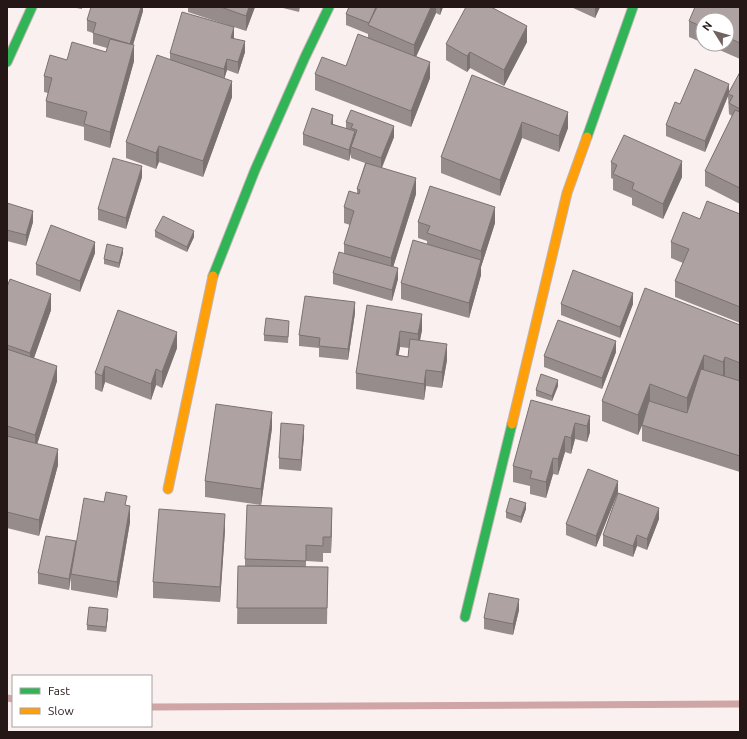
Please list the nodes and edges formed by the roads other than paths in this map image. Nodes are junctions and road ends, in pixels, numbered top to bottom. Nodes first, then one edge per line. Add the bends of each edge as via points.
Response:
1 (32, 7) edge
2 (329, 7) edge
3 (633, 7) edge
4 (7, 62) edge
5 (168, 489) dead end
6 (465, 616) dead end

1 - 4 street
2 - 5 street via 255,170 214,274
3 - 6 street via 567,193

